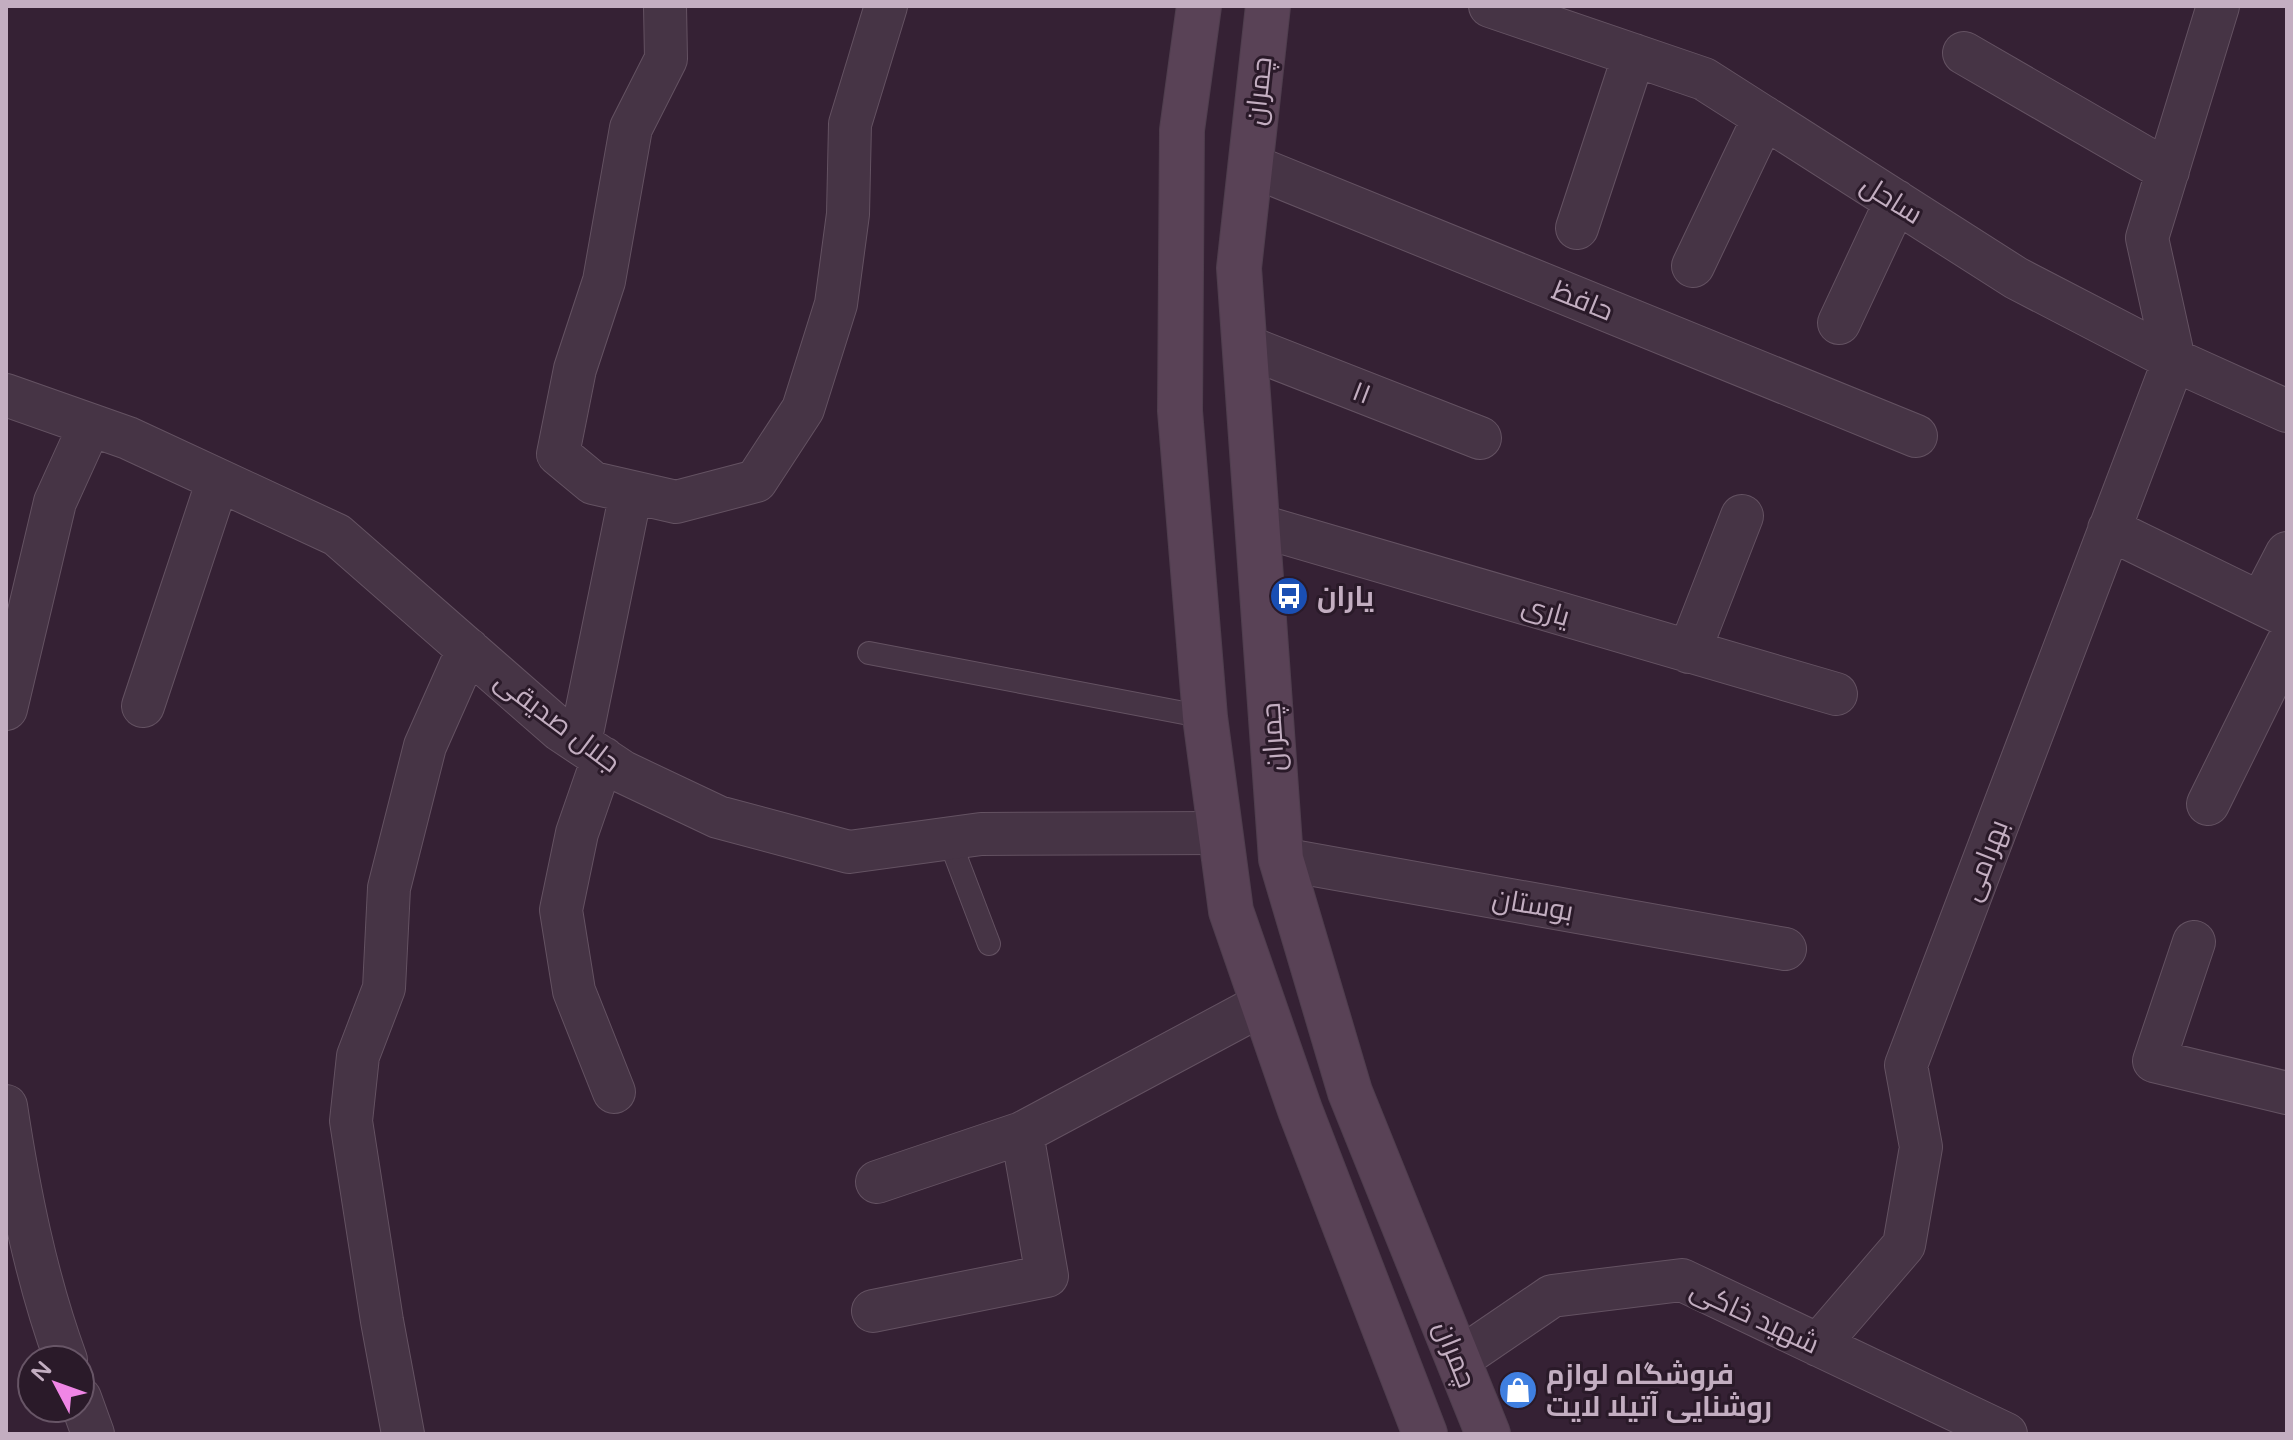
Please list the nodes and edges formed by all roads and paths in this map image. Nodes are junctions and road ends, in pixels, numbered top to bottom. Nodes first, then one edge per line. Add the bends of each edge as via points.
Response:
1 (665, 6) edge
2 (886, 6) edge
3 (1199, 6) edge
4 (1268, 6) edge
5 (1490, 6) edge
6 (2218, 6) edge
7 (1964, 53) dead end
8 (1634, 55) junction
9 (1764, 117) junction
10 (1250, 165) junction
11 (2168, 171) junction
12 (1896, 201) junction
13 (1577, 228) dead end
14 (1693, 266) dead end
15 (1839, 323) dead end
16 (1245, 346) junction
17 (2174, 360) junction
18 (6, 395) edge
19 (2287, 411) edge
20 (90, 425) junction
21 (1916, 436) dead end
22 (1480, 438) dead end
23 (218, 480) junction
24 (631, 492) junction
25 (1742, 516) dead end
26 (1257, 525) junction
27 (2109, 529) junction
28 (2287, 553) edge
29 (2274, 609) edge
30 (2287, 644) edge
31 (468, 649) junction
32 (1689, 652) junction
33 (869, 653) dead end
34 (1836, 694) dead end
35 (143, 706) dead end
36 (6, 709) edge
37 (1205, 717) junction
38 (591, 750) junction
39 (2208, 804) dead end
40 (1221, 833) junction
41 (949, 839) junction
42 (1281, 859) junction
43 (2194, 942) dead end
44 (989, 944) dead end
45 (1785, 949) dead end
46 (1263, 1004) junction
47 (614, 1092) dead end
48 (2287, 1093) edge
49 (6, 1106) edge
50 (1022, 1133) junction
51 (10, 1163) edge
52 (877, 1182) dead end
53 (873, 1311) dead end
54 (60, 1344) edge
55 (1818, 1345) junction
56 (1458, 1360) junction
57 (403, 1434) edge
58 (1425, 1434) edge
59 (1488, 1434) edge
60 (2006, 1434) edge

1 - 24 street via 666,59 631,128 604,281 575,369 558,454 593,483
2 - 24 street via 850,124 848,214 836,304 803,409 756,481 676,502
3 - 37 main road, چمران via 1182,130 1180,411
4 - 10 main road, چمران
5 - 8 street, ساحل
6 - 11 street
7 - 11 street
8 - 9 street, ساحل via 1704,79
8 - 13 street
9 - 12 street, ساحل
9 - 14 street
10 - 16 main road, چمران via 1239,268
10 - 21 street, حافظ
11 - 17 street via 2147,238
12 - 15 street
12 - 17 street, ساحل via 2016,278
16 - 22 street, ۱۱
16 - 26 main road, چمران
17 - 19 street, ساحل
17 - 27 street, بهرامی
18 - 20 street, جلال صدیقی
20 - 23 street, جلال صدیقی
20 - 36 street via 55,502
23 - 31 street, جلال صدیقی via 337,535
23 - 35 street
24 - 38 street
25 - 32 street
26 - 32 street, یاری
26 - 42 main road, چمران
27 - 29 street
27 - 55 street, بهرامی via 1906,1065 1921,1147 1904,1245
28 - 29 street
30 - 39 street
31 - 38 street, جلال صدیقی via 560,730
31 - 57 street via 425,746 389,888 384,988 358,1056 351,1121
32 - 34 street, یاری
33 - 37 lane
37 - 40 main road, چمران
38 - 41 street, جلال صدیقی via 623,772 718,817 849,852
38 - 47 street via 561,910 574,991
40 - 41 street, جلال صدیقی via 981,834
40 - 46 main road, چمران via 1231,911
41 - 44 lane
42 - 45 street, بوستان
42 - 56 main road, چمران via 1350,1092
43 - 48 street via 2154,1061
46 - 50 street
46 - 58 main road, چمران
49 - 51 street
50 - 52 street
50 - 53 street via 1047,1276
51 - 54 street
55 - 56 street, شهید خاکی via 1682,1280 1552,1296
55 - 60 street, شهید خاکی
56 - 59 main road, چمران

